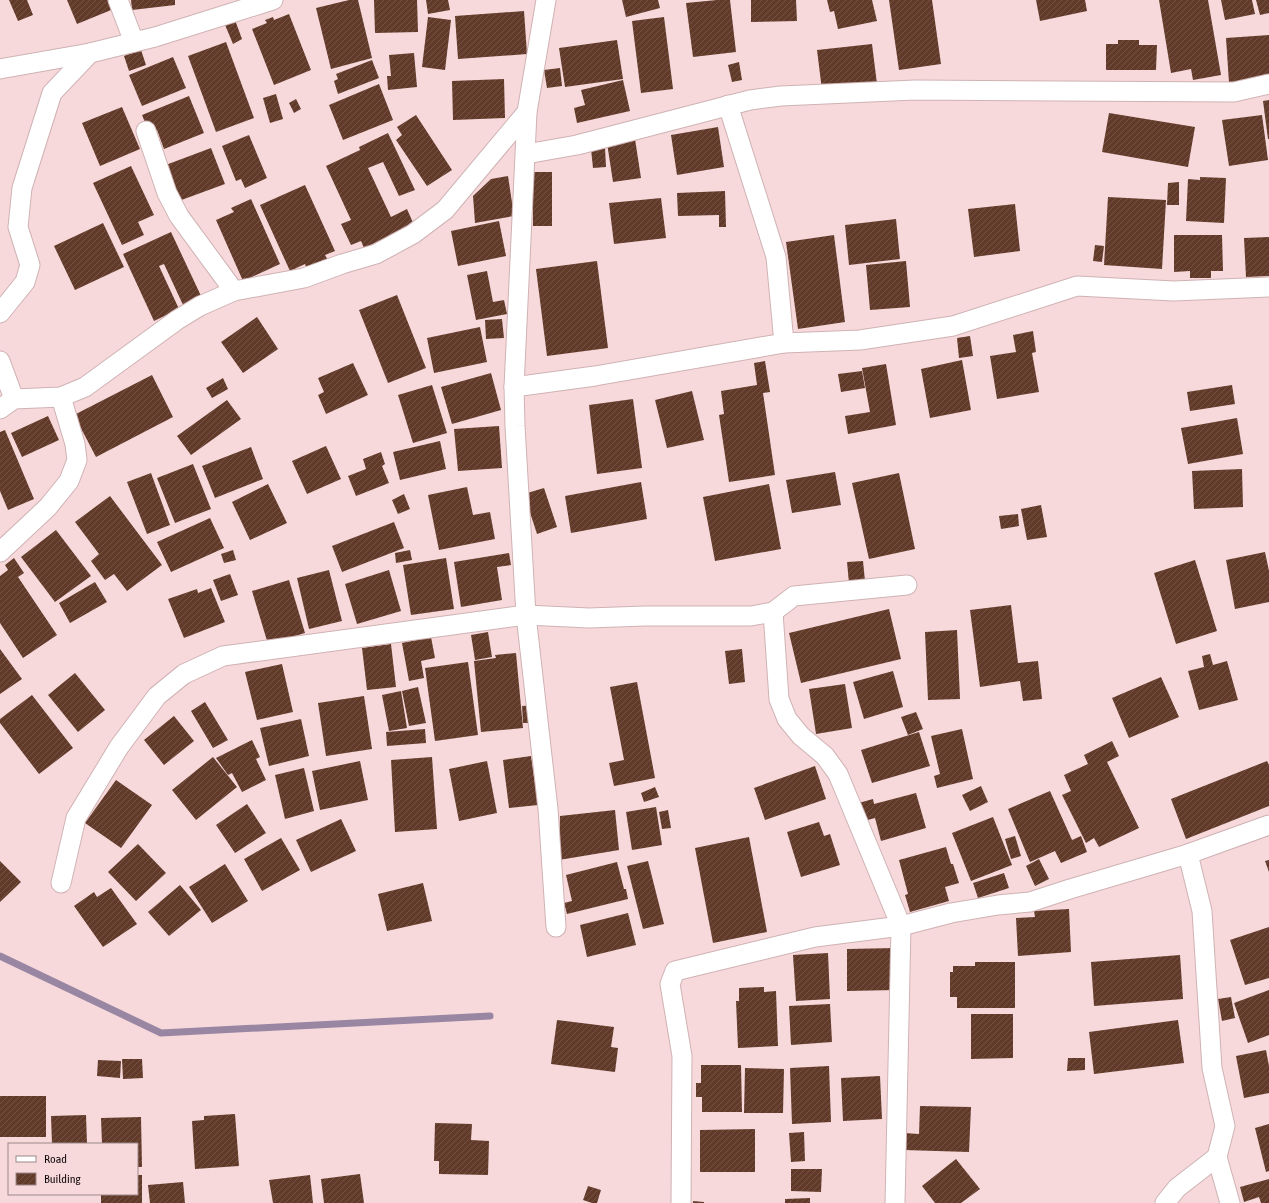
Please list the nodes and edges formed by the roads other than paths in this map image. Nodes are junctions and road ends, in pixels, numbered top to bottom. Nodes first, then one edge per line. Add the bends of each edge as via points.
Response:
1 (118, 0) edge
2 (273, 0) edge
3 (546, 0) edge
4 (134, 42) junction
5 (90, 53) junction
6 (0, 69) edge
7 (1269, 84) edge
8 (728, 105) junction
9 (527, 112) junction
10 (146, 131) dead end
11 (526, 154) junction
12 (1269, 287) edge
13 (234, 291) junction
14 (0, 313) edge
15 (784, 343) junction
16 (0, 361) edge
17 (514, 387) junction
18 (61, 397) junction
19 (7, 404) edge
20 (0, 552) edge
21 (907, 585) dead end
22 (773, 612) junction
23 (526, 614) junction
24 (1269, 826) edge
25 (1188, 854) junction
26 (61, 883) dead end
27 (901, 926) junction
28 (556, 927) dead end
29 (1217, 1157) junction
30 (681, 1203) edge
31 (895, 1203) edge
32 (1166, 1203) edge
33 (1230, 1203) edge

1 - 4 street
2 - 4 street
3 - 9 street
4 - 5 street
5 - 6 street
5 - 14 street via 52,93 22,188 18,227 30,265 25,282
7 - 8 street via 1234,92 915,90 781,96
8 - 11 street via 577,145
8 - 15 street via 776,257
9 - 11 street
9 - 13 street via 445,210 413,234 376,254 304,278
10 - 13 street via 167,193 179,216
11 - 17 street
12 - 15 street via 1174,291 1077,286 953,326 860,340
13 - 18 street via 200,306 177,320 85,387
15 - 17 street via 595,376
16 - 19 street
17 - 23 street
18 - 19 street
18 - 20 street via 76,449 77,460 69,481 48,507
21 - 22 street via 794,596
22 - 23 street via 752,616 589,618
22 - 27 street via 779,699 787,719 801,736 825,756 838,774
23 - 26 street via 223,656 184,674 157,696 119,747 76,818
23 - 28 street via 548,809
24 - 25 street
25 - 27 street via 1030,902 951,913
25 - 29 street via 1202,911 1212,1068 1225,1126
27 - 30 street via 815,937 674,971 670,984 682,1056
27 - 31 street
29 - 32 street via 1177,1188
29 - 33 street

